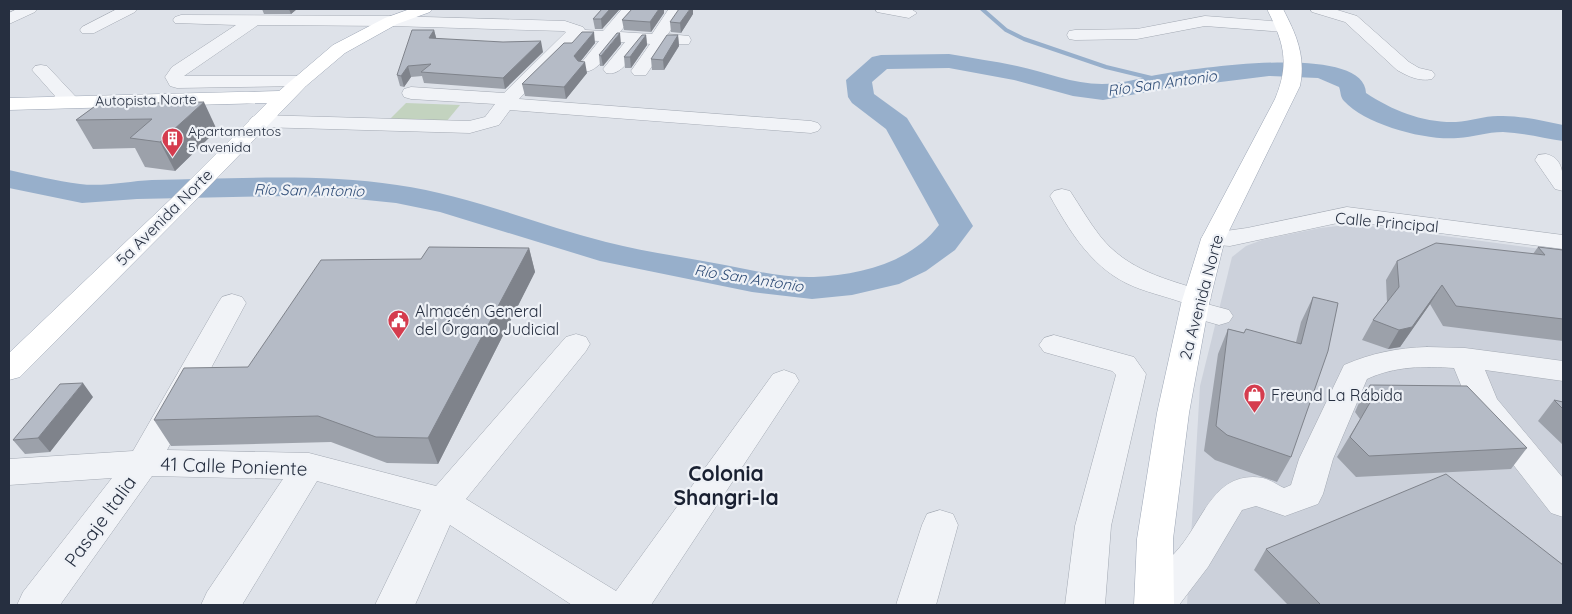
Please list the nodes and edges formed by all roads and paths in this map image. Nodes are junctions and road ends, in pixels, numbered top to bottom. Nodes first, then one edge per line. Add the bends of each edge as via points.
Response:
1 (30, 9) edge
2 (129, 9) edge
3 (424, 9) edge
4 (630, 9) edge
5 (883, 9) edge
6 (1275, 9) edge
7 (1318, 9) edge
8 (674, 13) edge
9 (909, 13) dead end
10 (9, 19) edge
11 (181, 20) dead end
12 (255, 20) junction
13 (391, 21) junction
14 (1284, 27) junction
15 (88, 30) dead end
16 (637, 33) junction
17 (574, 35) junction
18 (1075, 35) dead end
19 (610, 36) junction
20 (660, 39) junction
21 (683, 40) dead end
22 (587, 67) edge
23 (612, 69) dead end
24 (41, 70) dead end
25 (640, 71) dead end
26 (1426, 75) dead end
27 (299, 82) junction
28 (411, 93) dead end
29 (284, 96) junction
30 (59, 102) junction
31 (507, 102) junction
32 (9, 104) edge
33 (262, 118) junction
34 (9, 120) edge
35 (810, 127) dead end
36 (1546, 160) dead end
37 (1563, 184) edge
38 (1062, 196) dead end
39 (1213, 239) junction
40 (1563, 242) edge
41 (232, 304) dead end
42 (1204, 308) junction
43 (576, 344) dead end
44 (1054, 345) dead end
45 (1465, 358) junction
46 (9, 370) edge
47 (1563, 371) edge
48 (784, 381) dead end
49 (143, 462) junction
50 (309, 466) junction
51 (9, 472) edge
52 (443, 502) junction
53 (1563, 503) edge
54 (940, 525) dead end
55 (38, 605) edge
56 (221, 605) edge
57 (395, 605) edge
58 (605, 605) edge
59 (629, 605) edge
60 (916, 605) edge
61 (1085, 605) edge
62 (1154, 605) edge

1 - 10 street
2 - 15 street
3 - 13 main road, 5a Avenida Norte
4 - 19 street
5 - 9 street
6 - 14 main road, 2a Avenida Norte
7 - 26 street via 1351,19 1403,66
8 - 20 street
11 - 12 street
12 - 13 street
12 - 27 street via 178,71 174,77 177,82
13 - 17 street via 565,26 577,30
13 - 27 main road, 5a Avenida Norte via 339,49
14 - 18 street via 1205,21 1137,34
14 - 39 main road, 2a Avenida Norte via 1294,54 1292,80
16 - 19 street
16 - 20 street
16 - 23 street
17 - 19 street
17 - 31 street
19 - 22 street
20 - 21 street
20 - 25 street
24 - 30 street via 66,97
27 - 29 main road, 5a Avenida Norte
28 - 31 street
29 - 30 main road, Autopista Norte
29 - 33 main road, 5a Avenida Norte
30 - 32 main road, Autopista Norte
31 - 33 street via 492,121 470,126
31 - 35 street
33 - 34 main road, Autopista Norte
33 - 46 main road, 5a Avenida Norte
36 - 37 street
38 - 42 street via 1081,229 1106,257 1133,277
39 - 40 street, Calle Principal via 1236,239 1318,217 1347,214
39 - 42 main road, 2a Avenida Norte
41 - 49 street, Pasaje Italia
42 - 62 main road, 2a Avenida Norte via 1173,412 1155,539
43 - 52 street
44 - 61 street via 1124,364 1131,374 1093,526
45 - 47 street
45 - 53 street via 1483,404
45 - 62 street via 1425,356 1392,360 1365,365 1355,372 1316,459 1306,494 1285,502 1272,499 1263,492 1246,492 1230,500 1195,556
48 - 59 street
49 - 50 street, 41 Calle Poniente
49 - 51 street, 41 Calle Poniente
49 - 55 street, Pasaje Italia
50 - 52 street, 41 Calle Poniente
50 - 56 street
52 - 57 street
52 - 58 street, 41 Calle Poniente
54 - 60 street

